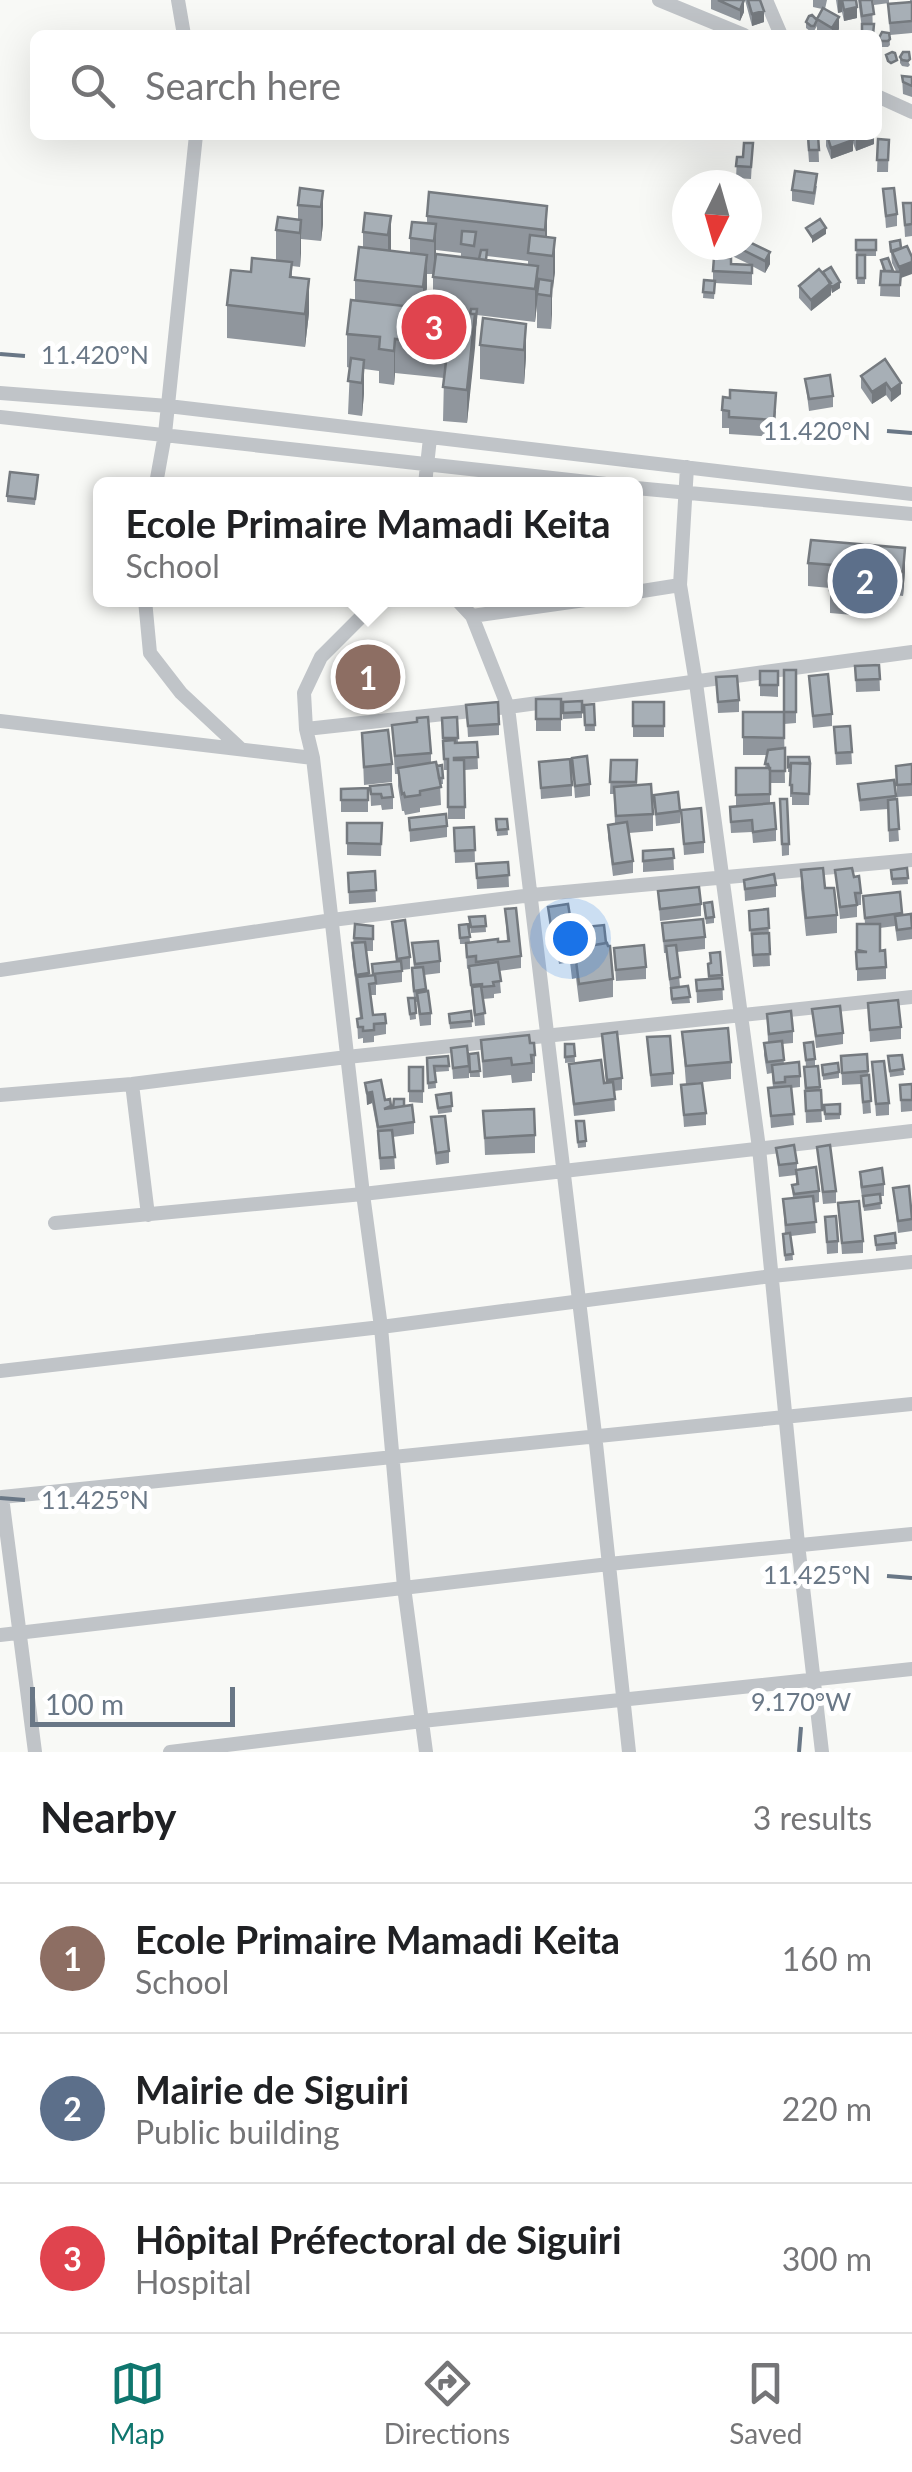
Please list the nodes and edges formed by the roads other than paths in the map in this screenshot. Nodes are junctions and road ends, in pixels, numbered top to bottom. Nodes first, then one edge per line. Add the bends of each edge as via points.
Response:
1 (178, 0) edge
2 (659, 0) edge
3 (766, 0) edge
4 (183, 30) edge
5 (732, 30) edge
6 (779, 30) edge
7 (882, 98) edge
8 (912, 112) edge
9 (195, 140) edge
10 (0, 394) edge
11 (19, 396) junction
12 (168, 406) junction
13 (0, 415) edge
14 (166, 434) junction
15 (430, 438) junction
16 (428, 464) junction
17 (687, 467) junction
18 (157, 477) edge
19 (426, 477) edge
20 (544, 477) edge
21 (643, 489) edge
22 (684, 494) junction
23 (912, 494) edge
24 (912, 514) edge
25 (680, 586) junction
26 (643, 591) edge
27 (146, 607) edge
28 (371, 607) edge
29 (464, 607) edge
30 (536, 607) edge
31 (472, 616) junction
32 (912, 652) edge
33 (696, 683) junction
34 (508, 707) junction
35 (0, 721) edge
36 (306, 729) junction
37 (241, 750) junction
38 (314, 758) junction
39 (912, 860) edge
40 (722, 876) junction
41 (532, 895) junction
42 (332, 920) junction
43 (0, 970) edge
44 (912, 997) edge
45 (740, 1017) junction
46 (548, 1037) junction
47 (347, 1057) junction
48 (132, 1084) junction
49 (0, 1095) edge
50 (912, 1131) edge
51 (759, 1148) junction
52 (564, 1171) junction
53 (363, 1194) junction
54 (148, 1215) junction
55 (55, 1223) dead end
56 (912, 1262) edge
57 (772, 1276) junction
58 (579, 1300) junction
59 (381, 1327) junction
60 (0, 1371) edge
61 (912, 1404) edge
62 (785, 1415) junction
63 (595, 1434) junction
64 (392, 1458) junction
65 (912, 1534) edge
66 (798, 1544) junction
67 (609, 1564) junction
68 (404, 1587) junction
69 (21, 1633) junction
70 (0, 1635) edge
71 (912, 1669) edge
72 (814, 1679) junction
73 (623, 1700) junction
74 (422, 1720) junction
75 (228, 1749) edge
76 (35, 1752) edge
77 (170, 1752) edge
78 (426, 1752) edge
79 (629, 1752) edge
80 (822, 1752) edge

1 - 4 street
2 - 5 street
3 - 6 street
7 - 8 street
9 - 12 street
10 - 11 street
11 - 12 street
11 - 13 street
12 - 14 street
12 - 15 street
13 - 14 street
14 - 16 street
14 - 18 street
15 - 16 street
15 - 17 street
16 - 19 street
16 - 20 street
17 - 22 street
17 - 23 street
21 - 22 street
22 - 24 street
22 - 25 street
25 - 26 street
25 - 33 street
27 - 37 street via 150,653
28 - 36 street via 321,657 304,694
29 - 31 street
30 - 31 street
31 - 34 street
32 - 33 street
33 - 34 street
33 - 40 street
34 - 36 street
34 - 41 street
35 - 37 street
36 - 38 street
37 - 38 street
38 - 42 street
39 - 40 street
40 - 41 street
40 - 45 street
41 - 42 street
41 - 46 street
42 - 43 street
42 - 47 street
44 - 45 street
45 - 46 street
45 - 51 street
46 - 47 street
46 - 52 street
47 - 48 street
47 - 53 street
48 - 49 street
48 - 54 street
50 - 51 street
51 - 52 street
51 - 57 street
52 - 53 street
52 - 58 street
53 - 54 street
53 - 59 street
54 - 55 street
56 - 57 street
57 - 58 street
57 - 62 street
58 - 59 street
58 - 63 street
59 - 60 street
59 - 64 street
61 - 62 street
62 - 63 street
62 - 66 street
63 - 64 street
63 - 67 street
64 - 68 street
64 - 69 street via 2,1497
65 - 66 street
66 - 67 street
66 - 72 street
67 - 68 street
67 - 73 street
68 - 69 street
68 - 74 street
69 - 70 street
69 - 76 street
71 - 72 street
72 - 73 street
72 - 80 street
73 - 74 street
73 - 79 street
74 - 75 street
74 - 78 street
75 - 77 street

